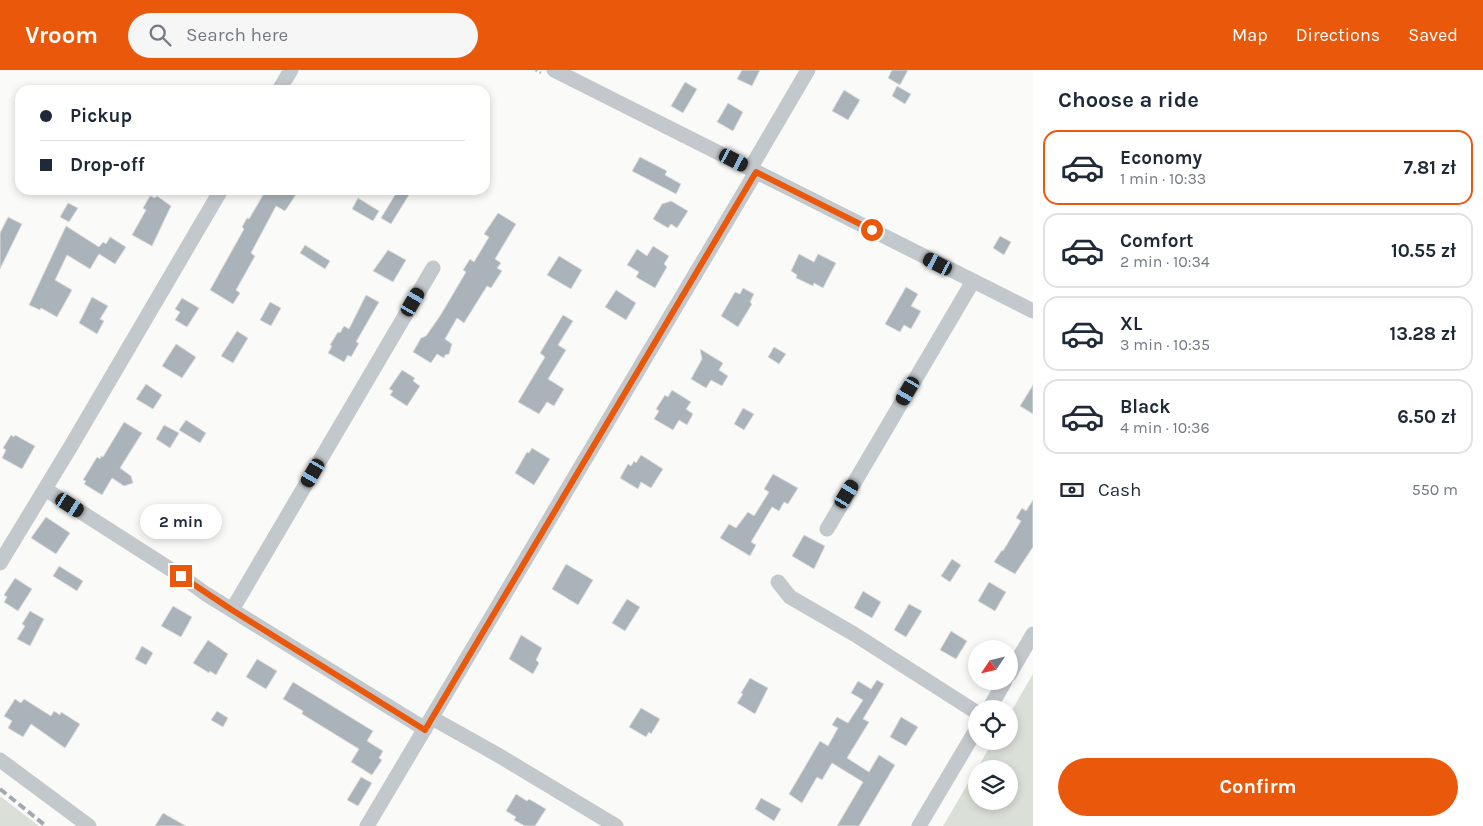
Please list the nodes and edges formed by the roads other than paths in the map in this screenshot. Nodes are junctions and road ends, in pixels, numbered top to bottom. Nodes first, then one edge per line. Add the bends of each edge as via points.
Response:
1 (291, 70) edge
2 (554, 70) edge
3 (808, 70) edge
4 (283, 85) edge
5 (753, 170) junction
6 (217, 195) edge
7 (433, 268) dead end
8 (971, 280) junction
9 (1033, 312) edge
10 (45, 489) junction
11 (827, 529) dead end
12 (0, 563) edge
13 (778, 582) dead end
14 (232, 610) junction
15 (1033, 634) edge
16 (1018, 660) edge
17 (968, 707) edge
18 (429, 724) junction
19 (968, 743) edge
20 (0, 760) edge
21 (89, 826) edge
22 (367, 826) edge
23 (616, 826) edge
24 (919, 826) edge

1 - 4 street
2 - 5 street
3 - 5 street
5 - 8 street
5 - 18 street
6 - 10 street
7 - 14 street
8 - 9 street
8 - 11 street
10 - 12 street
10 - 14 street
13 - 17 street via 790,597
14 - 18 street
15 - 16 street
18 - 22 street
18 - 23 street via 498,755
19 - 24 street
20 - 21 street

